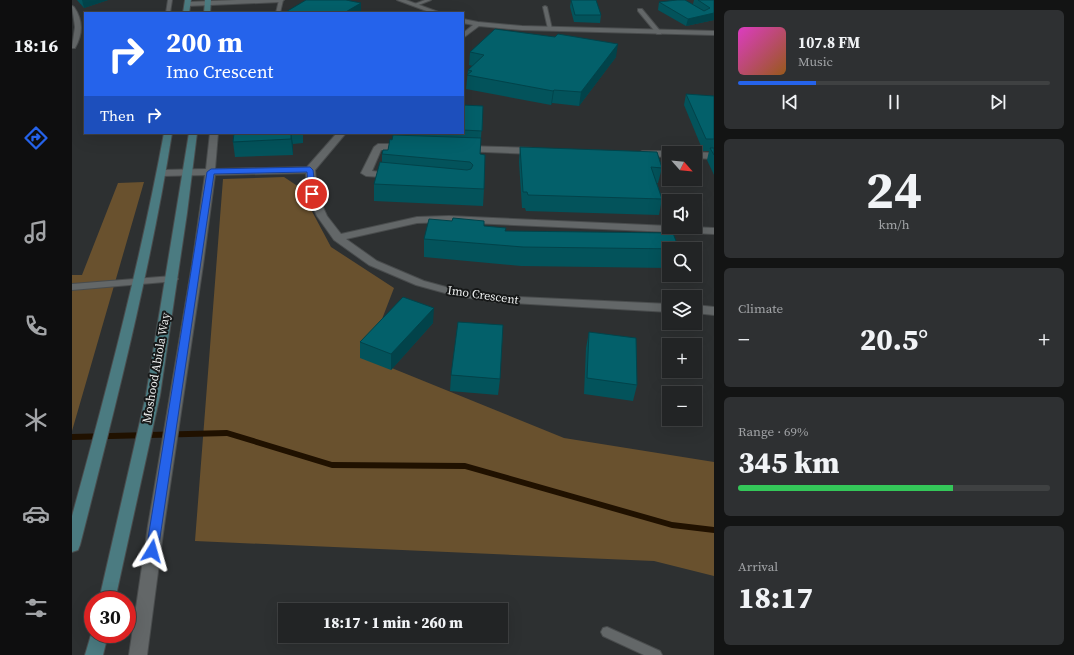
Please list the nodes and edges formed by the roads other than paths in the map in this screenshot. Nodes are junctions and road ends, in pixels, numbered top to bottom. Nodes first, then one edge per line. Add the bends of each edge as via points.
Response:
1 (170, 0) edge
2 (281, 0) edge
3 (400, 0) edge
4 (429, 0) edge
5 (208, 1) edge
6 (188, 2) edge
7 (414, 5) junction
8 (545, 7) dead end
9 (72, 8) edge
10 (640, 10) dead end
11 (168, 12) edge
12 (186, 12) edge
13 (207, 12) edge
14 (278, 12) edge
15 (435, 12) edge
16 (464, 21) edge
17 (478, 24) junction
18 (550, 29) junction
19 (75, 30) edge
20 (659, 33) junction
21 (714, 33) edge
22 (464, 35) edge
23 (84, 38) edge
24 (76, 39) junction
25 (72, 46) edge
26 (168, 134) edge
27 (193, 134) edge
28 (214, 134) edge
29 (341, 134) edge
30 (414, 147) edge
31 (454, 148) edge
32 (541, 151) edge
33 (629, 153) edge
34 (662, 154) edge
35 (702, 155) edge
36 (714, 156) edge
37 (310, 170) junction
38 (187, 172) junction
39 (211, 172) junction
40 (162, 173) junction
41 (405, 177) edge
42 (714, 231) edge
43 (338, 238) junction
44 (172, 279) junction
45 (139, 280) junction
46 (72, 287) edge
47 (662, 308) edge
48 (702, 310) edge
49 (714, 310) edge
50 (72, 545) edge
51 (108, 591) edge
52 (607, 632) dead end
53 (97, 643) edge
54 (94, 655) edge
55 (138, 655) edge
56 (656, 655) edge

1 - 11 lane
2 - 5 street via 225,5
2 - 14 lane
3 - 7 street
4 - 7 lane
5 - 6 street
5 - 13 main road
6 - 12 main road
7 - 15 street
8 - 18 lane
9 - 19 street via 78,18
10 - 20 lane
16 - 17 street
17 - 18 street
17 - 22 street
18 - 20 street
19 - 24 street
20 - 21 street
23 - 24 street
24 - 25 street
26 - 40 main road
27 - 38 main road, Moshood Abiola Way
28 - 39 street
29 - 37 street
30 - 41 street via 378,147 366,173
31 - 32 street
33 - 34 street
35 - 36 street
37 - 39 street
37 - 43 street, Imo Crescent via 312,194 322,216
38 - 39 street
38 - 40 street
38 - 44 main road, Moshood Abiola Way
39 - 55 street via 158,506
40 - 45 main road
42 - 43 street via 449,219 417,220
43 - 47 street, Imo Crescent via 373,263 394,273 456,294 496,299
44 - 45 street
44 - 51 main road, Moshood Abiola Way via 153,395
45 - 46 street
45 - 50 main road via 112,396
48 - 49 street
52 - 56 lane
53 - 54 main road

